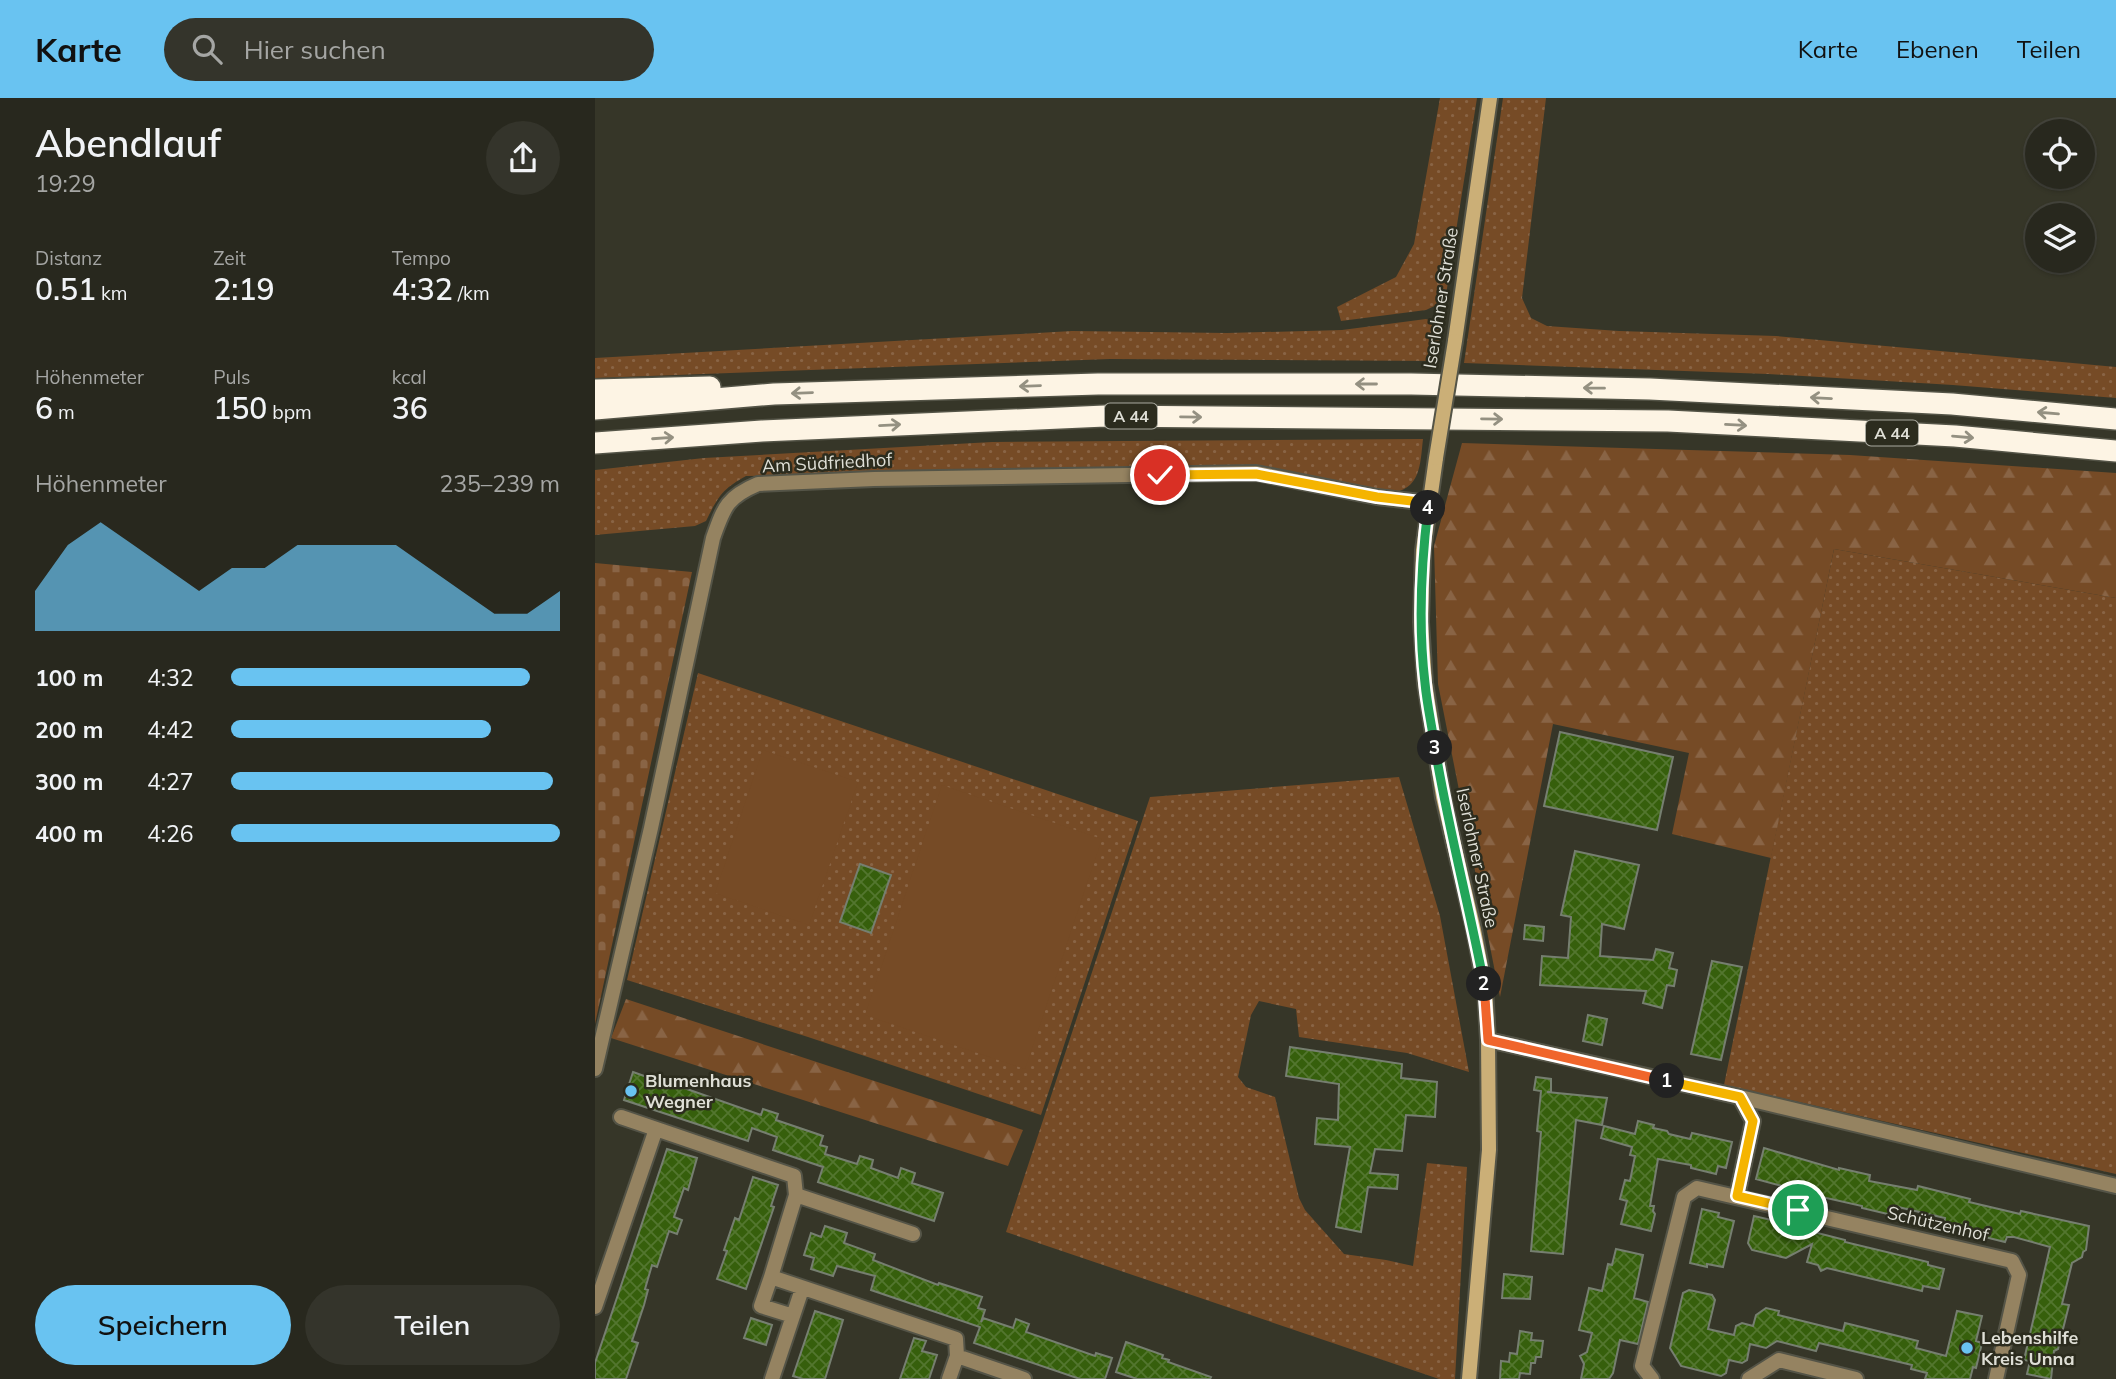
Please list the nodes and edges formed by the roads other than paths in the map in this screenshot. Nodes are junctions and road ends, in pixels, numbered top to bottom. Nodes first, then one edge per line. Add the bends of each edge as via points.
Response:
1 (1490, 98) edge
2 (595, 390) edge
3 (774, 394) junction
4 (595, 409) edge
5 (2116, 419) edge
6 (595, 443) edge
7 (2116, 451) edge
8 (1429, 503) junction
9 (1488, 1040) junction
10 (595, 1069) edge
11 (1740, 1097) junction
12 (621, 1117) dead end
13 (656, 1129) junction
14 (2116, 1186) edge
15 (796, 1195) junction
16 (1737, 1196) junction
17 (913, 1234) dead end
18 (602, 1264) edge
19 (771, 1278) junction
20 (802, 1289) junction
21 (595, 1307) edge
22 (793, 1316) junction
23 (957, 1356) junction
24 (772, 1379) edge
25 (949, 1379) edge
26 (1024, 1379) edge
27 (1469, 1379) edge
28 (1653, 1379) edge
29 (1749, 1379) edge
30 (1856, 1379) edge
31 (1996, 1379) edge

1 - 8 main road, Iserlohner Straße, bridge
2 - 3 highway via 701,386
3 - 4 highway, A 44
5 -> 3 highway, A 44 via 1911,402 1425,384 1098,384
6 -> 7 highway, A 44 via 1105,416 1668,421 1955,436
8 - 9 main road, Iserlohner Straße via 1421,622 1425,683 1443,797 1485,988
8 - 10 street, Am Südfriedhof via 1256,474 874,479 758,484 742,491 729,501 713,537
9 - 11 street
9 - 27 main road, Iserlohner Straße via 1489,1150
11 - 14 street
11 - 16 street via 1753,1121
12 - 13 street
13 - 15 street via 795,1177
13 - 18 street
15 - 17 street
15 - 19 street
16 - 28 street, Schützenhof via 1697,1188 1684,1197 1642,1366
16 - 31 street, Schützenhof via 2012,1261 2019,1275
18 - 21 street
19 - 20 street
19 - 22 street via 761,1306
20 - 22 street
20 - 23 street via 956,1339
22 - 24 street
23 - 25 street
23 - 26 street
29 - 30 street via 1779,1360

